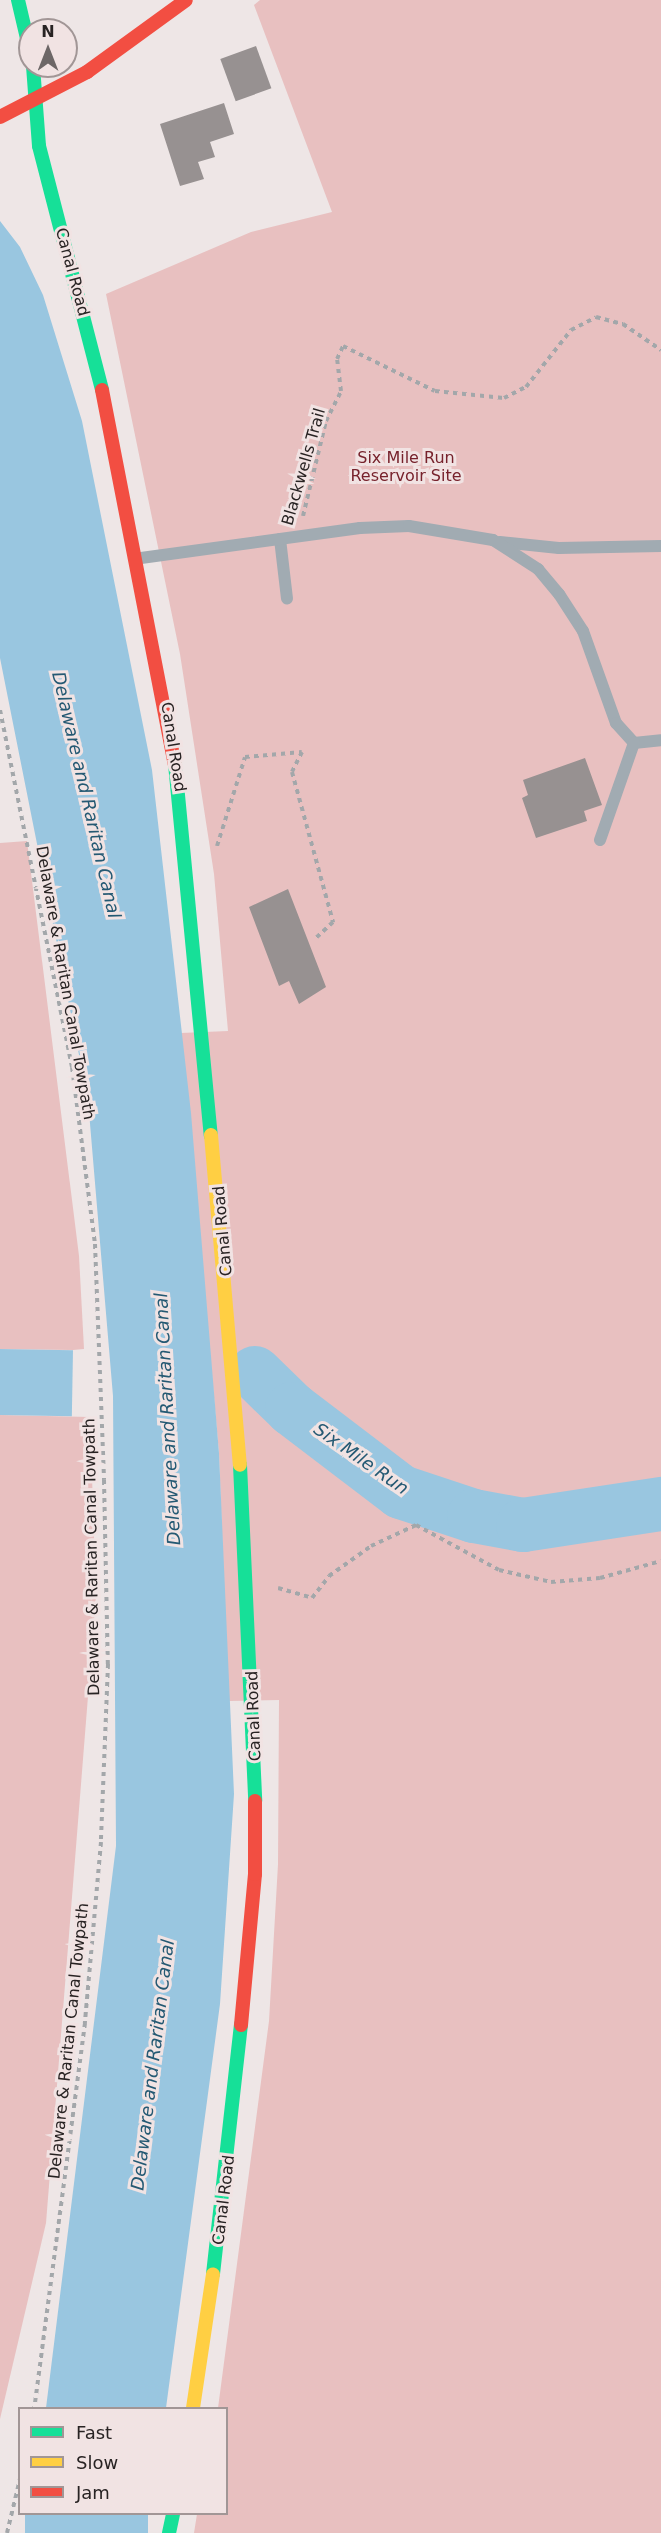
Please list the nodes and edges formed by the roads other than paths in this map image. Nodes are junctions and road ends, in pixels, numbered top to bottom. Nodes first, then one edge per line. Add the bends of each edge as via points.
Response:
1 (18, 0) edge
2 (186, 0) edge
3 (22, 18) edge
4 (34, 78) edge
5 (35, 103) junction
6 (0, 117) edge
7 (280, 539) junction
8 (493, 540) junction
9 (661, 546) edge
10 (141, 558) junction
11 (287, 599) dead end
12 (661, 740) edge
13 (634, 743) junction
14 (600, 840) dead end
15 (193, 2407) edge
16 (173, 2515) edge
17 (169, 2533) edge

1 - 3 street
2 - 5 street
4 - 5 street, Canal Road
5 - 6 street
5 - 10 street, Canal Road via 39,146
7 - 8 lane via 409,526
7 - 10 lane
7 - 11 lane
8 - 9 lane via 559,548
8 - 13 lane via 538,569 559,594 583,632 616,723
10 - 15 street, Canal Road via 194,901 248,1586 257,1801 253,1908 223,2211
12 - 13 lane
13 - 14 lane
16 - 17 street

